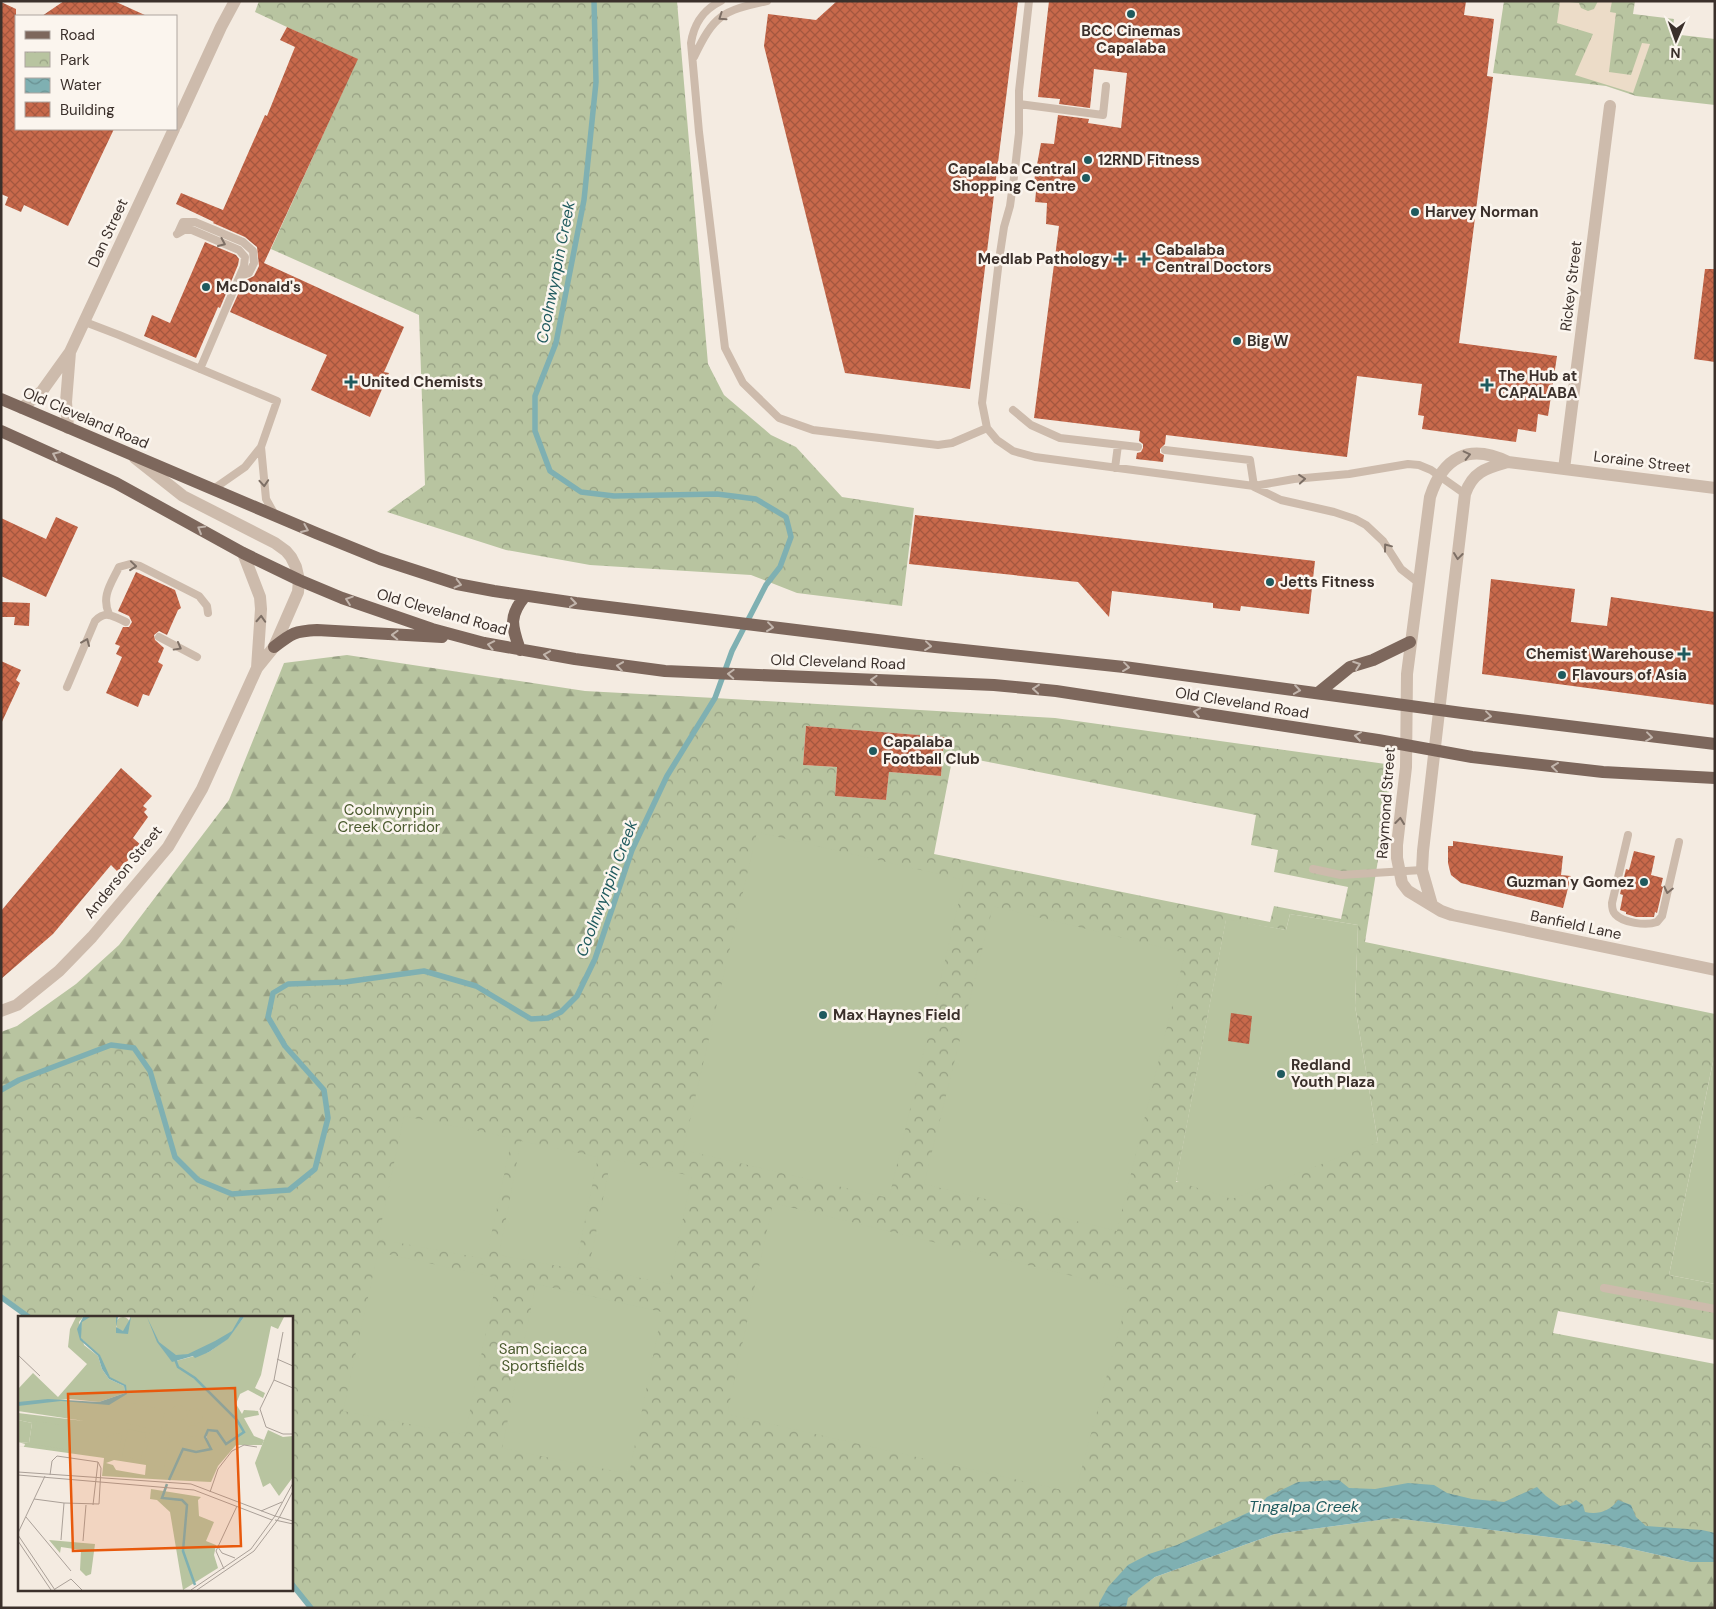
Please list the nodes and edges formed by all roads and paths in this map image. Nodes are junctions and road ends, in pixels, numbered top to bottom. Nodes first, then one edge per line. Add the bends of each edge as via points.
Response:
1 (721, 1) edge
2 (767, 1) edge
3 (1029, 1) edge
4 (232, 3) edge
5 (693, 59) junction
6 (1106, 86) dead end
7 (1019, 104) junction
8 (1610, 106) dead end
9 (178, 121) edge
10 (174, 130) edge
11 (178, 234) dead end
12 (85, 322) junction
13 (70, 352) junction
14 (200, 369) junction
15 (1, 399) edge
16 (22, 408) junction
17 (1013, 410) dead end
18 (68, 428) junction
19 (986, 428) junction
20 (1, 431) edge
21 (1118, 445) junction
22 (262, 447) junction
23 (1138, 447) dead end
24 (1164, 450) dead end
25 (131, 455) junction
26 (1508, 462) junction
27 (1115, 468) junction
28 (1564, 469) junction
29 (1439, 475) junction
30 (1254, 486) junction
31 (1715, 488) edge
32 (212, 490) junction
33 (1465, 494) junction
34 (276, 516) junction
35 (243, 553) junction
36 (299, 580) junction
37 (1419, 583) junction
38 (525, 596) junction
39 (208, 613) dead end
40 (109, 614) junction
41 (126, 622) dead end
42 (159, 637) dead end
43 (462, 638) junction
44 (1410, 642) junction
45 (274, 647) junction
46 (520, 650) junction
47 (197, 658) dead end
48 (257, 668) junction
49 (67, 687) dead end
50 (1318, 693) junction
51 (1406, 705) junction
52 (1440, 710) junction
53 (1715, 744) edge
54 (1406, 746) junction
55 (1436, 752) junction
56 (1715, 778) edge
57 (1628, 835) dead end
58 (1679, 842) dead end
59 (1313, 870) dead end
60 (1422, 870) junction
61 (1398, 871) junction
62 (1432, 905) junction
63 (1715, 970) edge
64 (1, 1012) edge
65 (1604, 1288) dead end
66 (1715, 1310) edge

1 - 5 lane via 700,18 694,28 691,43
2 -> 5 lane via 739,7 713,23
3 - 7 lane
4 - 9 street
5 - 19 lane via 725,348 743,383 779,418 813,430 938,446 952,444
6 - 7 lane via 1103,115
7 - 19 lane via 1014,179 999,260 982,403
8 - 28 street, Rickey Street
10 - 12 street, Dan Street
11 -> 14 lane via 192,230 239,250 245,257
12 - 13 street, Dan Street
12 - 14 lane
13 - 16 street, Dan Street via 42,391
13 - 18 street, Dan Street via 66,402
14 - 22 lane via 277,402
15 - 16 main road, Old Cleveland Road
16 - 18 main road, Old Cleveland Road
17 - 21 lane via 1031,425 1060,438
18 - 25 main road, Old Cleveland Road
19 - 27 lane via 1013,451
35 -> 20 main road, Old Cleveland Road via 116,482
21 - 23 lane
21 - 27 lane
22 - 32 lane via 245,467
22 -> 34 lane via 266,499
24 - 30 lane via 1250,460
25 - 32 main road, Old Cleveland Road
25 - 36 street via 183,496 286,550
26 - 28 street, Raymond Street
29 -> 26 street, Raymond Street via 1458,457 1478,453 1493,454
26 - 33 street, Raymond Street via 1482,471 1469,484
27 - 30 lane
28 - 31 street, Loraine Street
30 -> 29 lane via 1408,464 1419,465
29 - 33 lane
29 - 37 street, Raymond Street via 1430,497
37 -> 30 lane via 1401,569 1383,541 1366,525 1334,512 1281,500
32 - 34 main road, Old Cleveland Road
33 -> 52 street, Raymond Street
34 -> 38 main road, Old Cleveland Road via 420,573 457,584
35 - 36 main road, Old Cleveland Road
48 -> 35 street via 261,606
43 -> 36 main road, Old Cleveland Road via 342,598
36 - 45 street via 294,601
37 - 44 street, Raymond Street
38 - 46 main road via 512,618
38 -> 50 main road, Old Cleveland Road
40 -> 39 lane via 105,597 119,566 130,564 199,596
40 - 41 lane
49 -> 40 lane via 95,622 100,616
42 -> 47 lane
43 -> 45 main road via 317,630 298,631
46 -> 43 main road, Old Cleveland Road
50 -> 44 main road via 1350,667 1374,660
44 - 51 street, Raymond Street
45 - 48 street
54 -> 46 main road, Old Cleveland Road via 1056,691 994,685 665,671
48 - 64 street, Anderson Street via 212,770 168,847 59,971 17,1005
50 - 51 main road, Old Cleveland Road
51 - 52 main road, Old Cleveland Road
51 - 54 street, Raymond Street
52 -> 53 main road, Old Cleveland Road
52 - 55 street, Raymond Street
54 - 55 main road, Old Cleveland Road
61 -> 54 street, Raymond Street via 1397,845
56 -> 55 main road, Old Cleveland Road via 1578,770
55 - 60 street, Raymond Street
58 -> 57 lane via 1662,916 1657,922 1647,925 1624,920 1613,911 1612,903
59 - 61 lane via 1347,875
60 - 61 lane
60 - 62 street, Raymond Street
61 - 62 street, Raymond Street via 1408,891
62 - 63 street, Banfield Lane via 1452,915
65 - 66 lane

